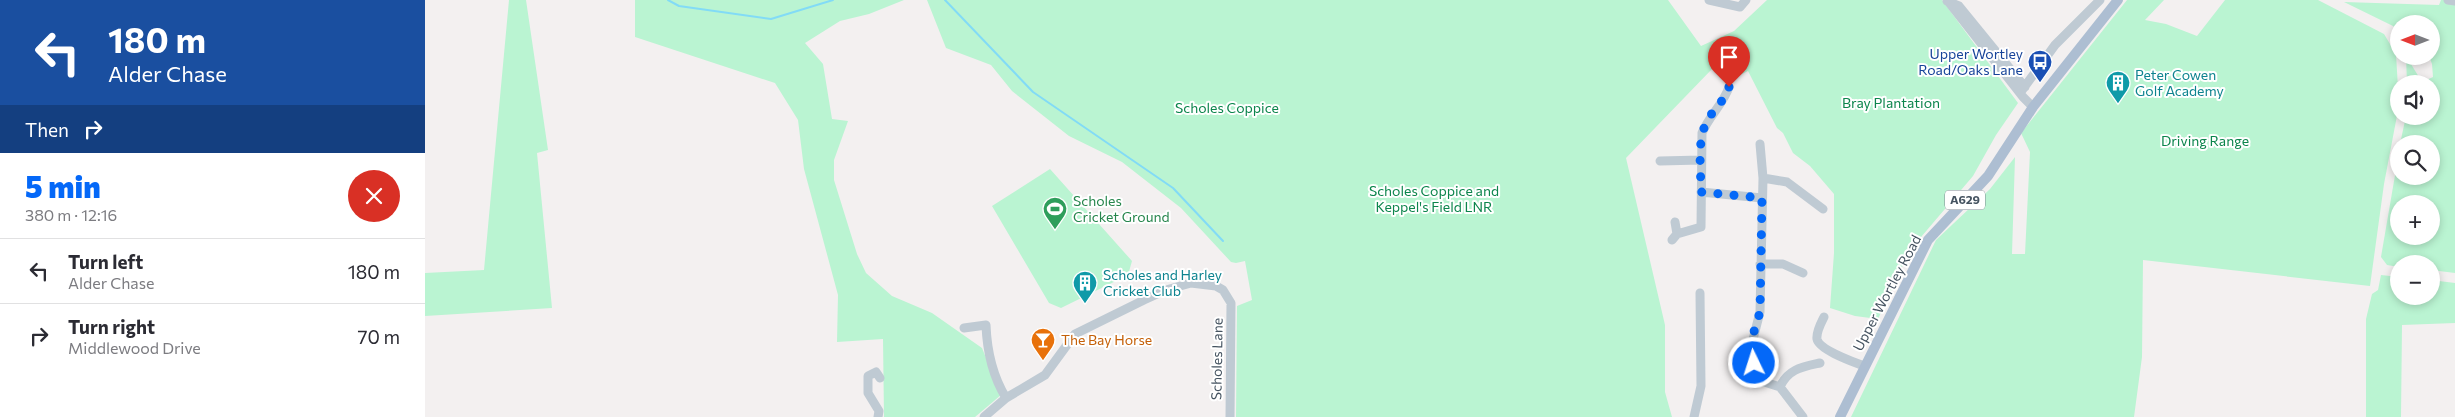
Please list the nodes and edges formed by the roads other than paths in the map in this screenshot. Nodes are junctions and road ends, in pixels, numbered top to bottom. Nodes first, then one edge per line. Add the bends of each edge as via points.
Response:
1 (1709, 0) edge
2 (1746, 0) edge
3 (1947, 0) edge
4 (2100, 0) edge
5 (2118, 0) edge
6 (2448, 0) edge
7 (2455, 1) edge
8 (1729, 87) dead end
9 (2022, 90) junction
10 (2033, 107) junction
11 (1760, 144) dead end
12 (1701, 160) junction
13 (1659, 164) dead end
14 (1763, 178) junction
15 (1701, 192) junction
16 (1762, 198) junction
17 (1823, 209) dead end
18 (1675, 222) dead end
19 (1760, 264) junction
20 (1803, 273) dead end
21 (1700, 293) dead end
22 (1824, 316) dead end
23 (964, 328) dead end
24 (1820, 363) dead end
25 (1864, 366) junction
26 (880, 378) dead end
27 (1780, 387) junction
28 (1006, 398) junction
29 (878, 417) edge
30 (984, 417) edge
31 (1231, 417) edge
32 (1694, 417) edge
33 (1803, 417) edge
34 (1840, 417) edge

1 - 2 street via 1740,7
3 - 9 street
4 - 9 street via 2055,45
5 - 10 main road, Upper Wortley Road / A629
6 - 7 street
8 - 12 street via 1702,133
9 - 10 street
10 - 25 main road, Upper Wortley Road / A629 via 1988,176 1928,240
11 - 14 street
12 - 13 street
12 - 15 street
14 - 16 street
14 - 17 street via 1787,182
15 - 16 street
15 - 18 street via 1704,228 1675,237
16 - 19 street
19 - 20 street via 1783,264
19 - 27 street via 1760,312 1752,338 1754,363 1758,380
21 - 32 street via 1701,386
22 - 25 street via 1818,343
23 - 28 street via 986,325 987,349 994,378
24 - 27 street via 1792,371
25 - 34 main road, Upper Wortley Road / A629
26 - 29 street via 876,372 868,376 868,393 879,411
27 - 33 street
28 - 30 street, Scholes Lane
28 - 31 street, Scholes Lane via 1045,374 1075,334 1165,290 1191,283 1213,284 1223,290 1231,303

